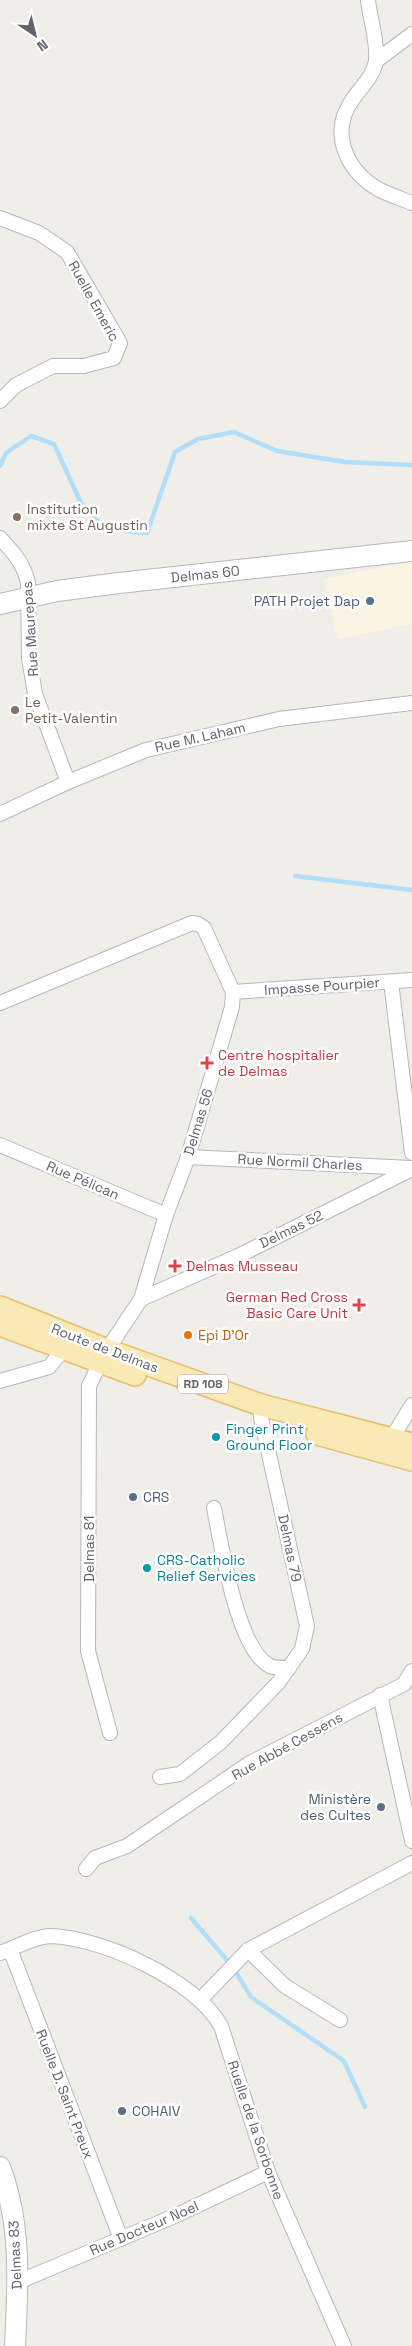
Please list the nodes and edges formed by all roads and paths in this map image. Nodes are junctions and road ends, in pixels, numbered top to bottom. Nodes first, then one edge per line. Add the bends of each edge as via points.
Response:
1 (368, 0) edge
2 (412, 34) edge
3 (376, 61) junction
4 (412, 204) edge
5 (0, 218) edge
6 (0, 401) edge
7 (0, 538) edge
8 (412, 551) edge
9 (28, 598) junction
10 (0, 604) edge
11 (412, 703) edge
12 (68, 782) junction
13 (0, 814) edge
14 (412, 980) edge
15 (392, 982) junction
16 (233, 992) junction
17 (0, 1003) edge
18 (0, 1145) edge
19 (412, 1153) edge
20 (188, 1157) junction
21 (412, 1169) edge
22 (166, 1215) junction
23 (141, 1299) junction
24 (0, 1306) edge
25 (0, 1324) edge
26 (63, 1350) junction
27 (103, 1357) junction
28 (0, 1381) edge
29 (412, 1405) edge
30 (261, 1412) junction
31 (402, 1441) edge
32 (412, 1460) edge
33 (214, 1508) dead end
34 (289, 1668) junction
35 (412, 1671) edge
36 (380, 1695) junction
37 (110, 1733) dead end
38 (160, 1776) dead end
39 (412, 1841) edge
40 (412, 1863) edge
41 (86, 1870) dead end
42 (248, 1950) junction
43 (5, 1951) edge
44 (200, 2000) junction
45 (340, 2020) dead end
46 (0, 2167) edge
47 (268, 2172) junction
48 (121, 2239) junction
49 (18, 2282) junction
50 (14, 2346) edge
51 (344, 2346) edge

1 - 3 street
2 - 3 street
3 - 4 street via 342,119 340,136 344,152 366,180
5 - 6 street, Ruelle Emeric via 39,233 67,252 120,343 114,358 84,366 53,366 16,385
7 - 9 street, Rue Maurepas via 20,559 28,583
8 - 9 street, Delmas 60 via 119,582
9 - 10 street, Delmas 60
9 - 12 street, Rue Maurepas via 29,658 35,694
11 - 12 street, Rue M. Laham via 278,719 146,750
12 - 13 street, Rue M. Laham
14 - 15 street, Impasse Pourpier
15 - 16 street, Impasse Pourpier
15 - 19 street
16 - 17 street via 204,928 192,923
16 - 20 street, Delmas 56 via 232,1007
18 - 22 street, Rue Pélican
20 - 21 street, Rue Normil Charles
20 - 22 street, Delmas 56
21 - 23 street, Delmas 52 via 238,1256
22 - 23 street, Delmas 56
23 - 27 street, Delmas 56
24 - 27 main road, Route de Delmas / RD 108
25 - 26 main road, Route de Delmas / RD 108
26 - 27 main road, Route de Delmas / RD 108
26 - 28 street via 49,1367
27 - 30 main road, Route de Delmas / RD 108
27 - 37 street, Delmas 81 via 89,1386 88,1651
29 - 31 street
30 - 31 main road, Route de Delmas / RD 108
30 - 32 main road, Route de Delmas / RD 108
30 - 34 street, Delmas 79 via 307,1626 302,1649
33 - 34 street via 243,1630 256,1653 270,1666
34 - 38 street, Delmas 79 via 221,1742 180,1774
35 - 36 street, Rue Abbé Cessens via 404,1684
36 - 39 street
36 - 41 street, Rue Abbé Cessens via 250,1763 127,1846 95,1858
40 - 42 street
42 - 44 street
42 - 45 street via 286,1986
43 - 44 street, Ruelle de la Sorbonne via 49,1936 97,1944 154,1970
43 - 48 street, Ruelle D. Saint Preux
44 - 47 street, Ruelle de la Sorbonne via 213,2012 220,2026
46 - 49 street, Delmas 83 via 13,2208
47 - 48 street, Rue Docteur Noel
47 - 51 street, Ruelle de la Sorbonne
48 - 49 street, Rue Docteur Noel
49 - 50 street, Delmas 83

